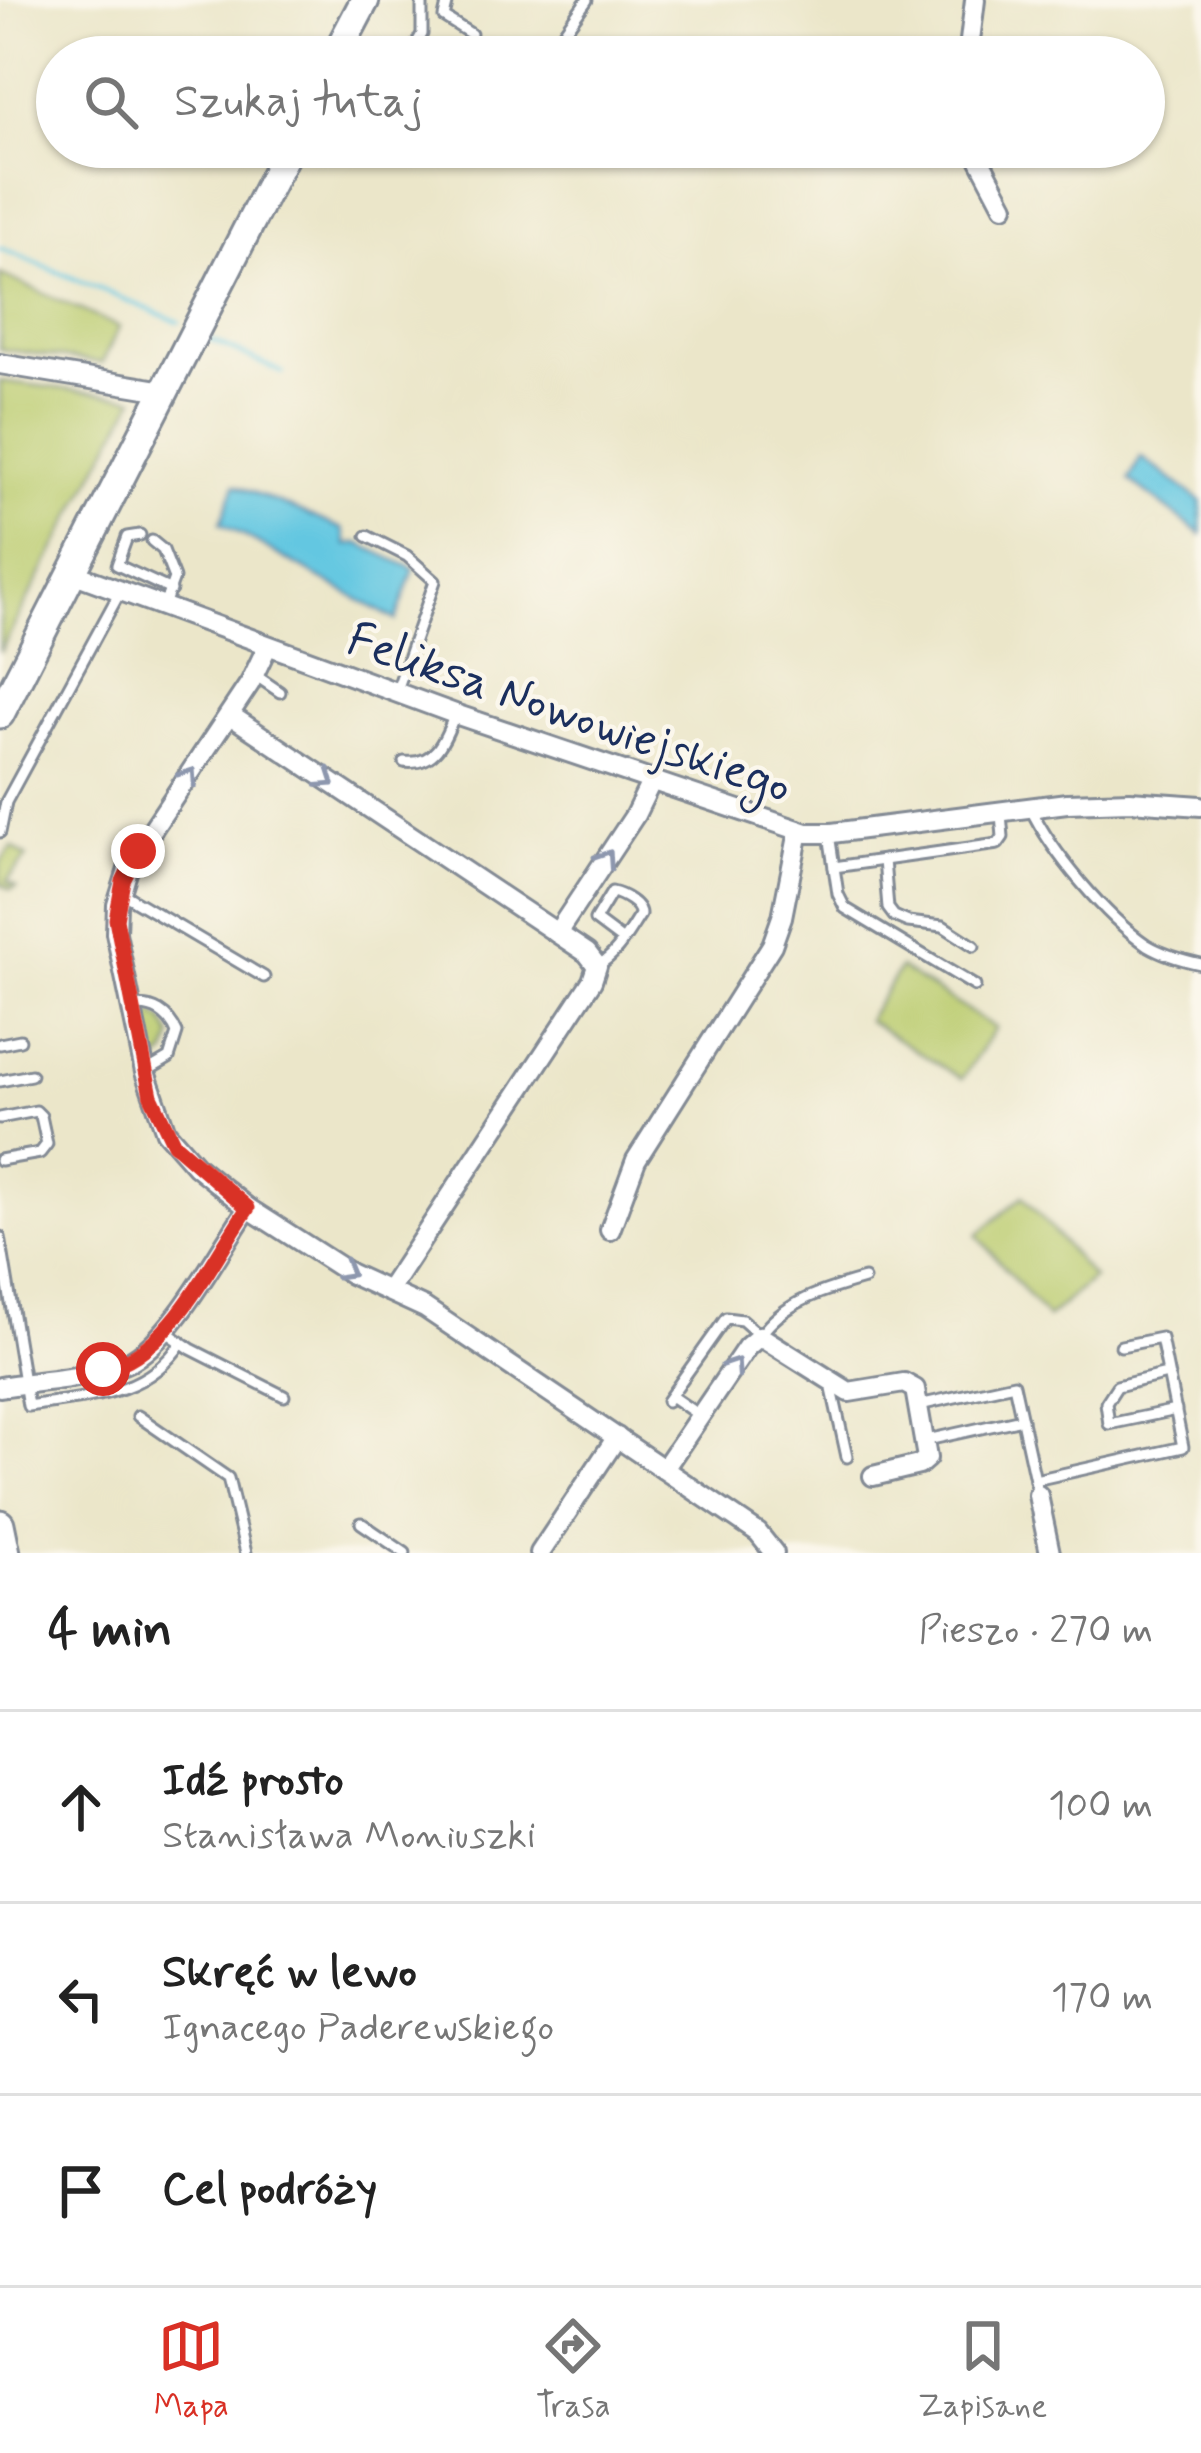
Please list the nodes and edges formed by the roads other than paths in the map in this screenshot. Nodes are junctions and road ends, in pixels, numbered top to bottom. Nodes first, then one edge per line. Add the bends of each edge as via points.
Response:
1 (365, 0) edge
2 (422, 0) edge
3 (448, 0) edge
4 (587, 0) edge
5 (975, 0) edge
6 (471, 34) dead end
7 (346, 36) edge
8 (421, 36) edge
9 (560, 36) edge
10 (971, 36) edge
11 (278, 168) edge
12 (984, 168) edge
13 (1004, 206) dead end
14 (0, 364) edge
15 (170, 378) junction
16 (140, 535) dead end
17 (367, 536) dead end
18 (152, 541) dead end
19 (72, 573) junction
20 (120, 592) junction
21 (167, 599) junction
22 (267, 647) junction
23 (255, 675) junction
24 (280, 692) dead end
25 (395, 693) junction
26 (0, 714) edge
27 (455, 714) junction
28 (230, 715) junction
29 (404, 762) dead end
30 (652, 782) junction
31 (1201, 806) edge
32 (1030, 807) junction
33 (1000, 811) junction
34 (799, 831) junction
35 (0, 832) edge
36 (829, 834) junction
37 (884, 860) junction
38 (834, 867) junction
39 (120, 892) junction
40 (557, 933) junction
41 (623, 940) junction
42 (974, 946) dead end
43 (1201, 964) edge
44 (597, 966) junction
45 (264, 977) dead end
46 (975, 986) dead end
47 (132, 1007) junction
48 (20, 1040) dead end
49 (0, 1044) edge
50 (146, 1072) junction
51 (31, 1075) dead end
52 (0, 1081) edge
53 (0, 1118) edge
54 (0, 1160) edge
55 (248, 1208) junction
56 (610, 1230) dead end
57 (0, 1237) edge
58 (863, 1279) dead end
59 (388, 1291) junction
60 (760, 1336) junction
61 (173, 1337) junction
62 (1120, 1346) dead end
63 (1167, 1374) junction
64 (830, 1380) junction
65 (24, 1383) junction
66 (0, 1387) edge
67 (284, 1396) dead end
68 (919, 1405) junction
69 (28, 1406) junction
70 (10, 1408) dead end
71 (1176, 1410) junction
72 (138, 1416) dead end
73 (700, 1416) junction
74 (1022, 1419) junction
75 (617, 1437) junction
76 (927, 1440) junction
77 (847, 1457) dead end
78 (664, 1469) junction
79 (873, 1476) dead end
80 (1036, 1487) junction
81 (0, 1523) edge
82 (361, 1523) dead end
83 (6, 1553) edge
84 (246, 1553) edge
85 (405, 1553) edge
86 (540, 1553) edge
87 (774, 1553) edge
88 (1050, 1553) edge

1 - 7 main road
2 - 8 lane
3 - 6 lane via 444,17
4 - 9 lane
5 - 10 street
11 - 15 main road
12 - 13 street
14 - 15 street
15 - 19 main road
16 - 21 lane via 129,535 117,565
17 - 25 lane via 435,581
18 - 21 lane via 173,574
19 - 20 street, Feliksa Nowowiejskiego
19 - 26 main road
20 - 21 street, Feliksa Nowowiejskiego
20 - 35 lane via 6,802
21 - 22 street, Feliksa Nowowiejskiego
22 - 23 street
22 - 25 street, Feliksa Nowowiejskiego
23 - 24 lane
23 - 28 street
25 - 27 street, Feliksa Nowowiejskiego
27 - 29 lane via 436,753
27 - 30 street, Feliksa Nowowiejskiego
39 -> 28 street via 138,851
28 -> 40 street
30 - 34 street, Feliksa Nowowiejskiego
40 -> 30 street
31 - 32 street, Feliksa Nowowiejskiego
32 - 33 street, Feliksa Nowowiejskiego
32 - 43 lane via 1120,923 1158,951
33 - 36 street, Feliksa Nowowiejskiego
33 - 37 lane via 998,844
34 - 36 street, Feliksa Nowowiejskiego
34 - 56 street via 772,945 644,1146
36 - 38 lane
37 - 38 lane
37 - 42 lane via 891,913 943,926
38 - 46 lane via 845,908
39 - 45 lane
39 - 47 street via 116,933
40 - 44 street
41 - 41 lane via 641,911 612,892 595,920
41 - 44 lane
44 - 59 street
47 - 50 street
47 - 50 lane via 158,1010 177,1033 169,1058
48 - 49 lane
50 - 55 street via 174,1144
51 - 52 lane
53 - 54 lane via 36,1111 47,1144 40,1153
55 -> 59 street
55 - 61 street
57 - 65 lane
58 - 60 lane via 774,1316
59 - 75 street
60 - 64 street
73 -> 60 street
60 - 73 lane via 726,1318 669,1399
61 - 65 street via 123,1364
61 - 67 lane
61 - 69 lane via 159,1369 127,1388
62 - 63 lane via 1161,1338
63 - 71 lane
63 - 71 lane via 1111,1391 1108,1424
64 - 68 street via 857,1393 908,1384
64 - 77 lane
65 - 66 street
65 - 69 lane
68 - 74 lane via 1014,1384
68 - 76 street
69 - 70 lane
71 - 80 lane via 1183,1447
72 - 84 lane via 228,1478
73 - 78 street
74 - 76 lane
74 - 80 lane
75 - 78 street
75 - 86 street
76 - 79 street via 922,1463
78 - 87 street via 758,1533
80 - 88 street
81 - 83 main road
82 - 85 lane

